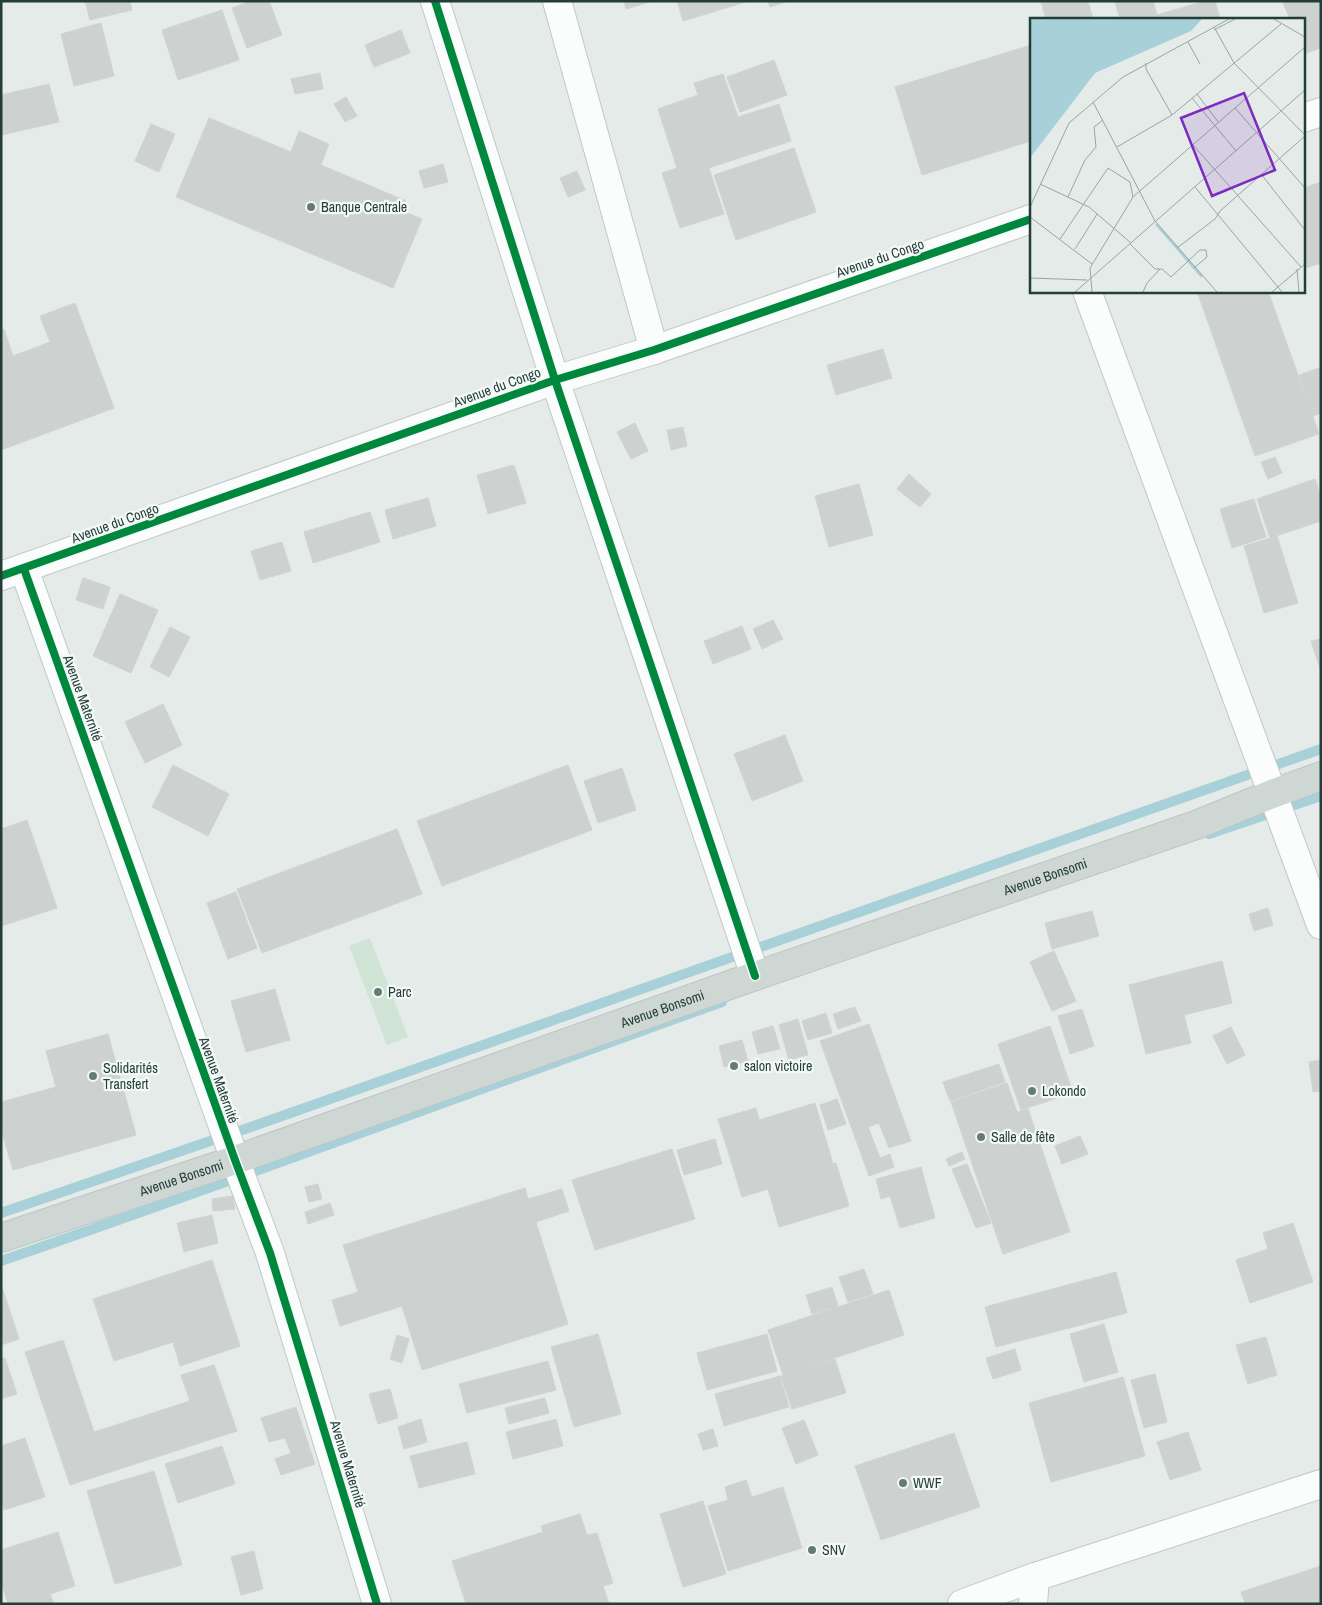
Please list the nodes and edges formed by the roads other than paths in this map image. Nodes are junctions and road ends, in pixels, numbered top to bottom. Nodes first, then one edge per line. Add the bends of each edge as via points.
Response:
1 (435, 1) edge
2 (557, 1) edge
3 (1321, 112) edge
4 (1304, 118) edge
5 (1030, 219) edge
6 (1088, 292) edge
7 (654, 350) junction
8 (555, 380) junction
9 (13, 572) edge
10 (1321, 776) edge
11 (1272, 794) junction
12 (1321, 925) edge
13 (754, 976) junction
14 (234, 1160) junction
15 (1, 1238) edge
16 (1321, 1484) edge
17 (1035, 1577) junction
18 (377, 1604) edge
19 (962, 1604) edge
20 (1033, 1604) edge

1 - 8 street
2 - 7 street
3 - 4 street
5 - 7 street, Avenue du Congo
6 - 11 street
7 - 8 street, Avenue du Congo
8 - 9 street, Avenue du Congo
8 - 13 street
9 - 14 street, Avenue Maternité
10 - 11 main road, Avenue Bonsomi
11 - 12 street
11 - 13 main road, Avenue Bonsomi via 1196,825
13 - 14 main road, Avenue Bonsomi
14 - 15 main road, Avenue Bonsomi
14 - 18 street, Avenue Maternité via 270,1252
16 - 17 street
17 - 19 street
17 - 20 street

